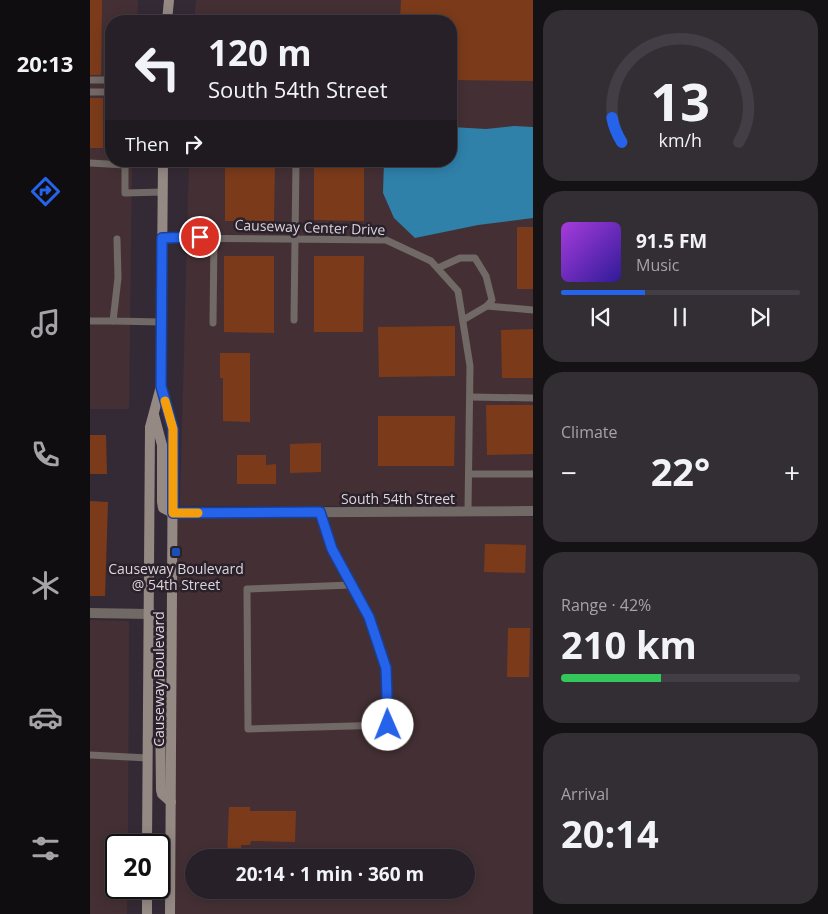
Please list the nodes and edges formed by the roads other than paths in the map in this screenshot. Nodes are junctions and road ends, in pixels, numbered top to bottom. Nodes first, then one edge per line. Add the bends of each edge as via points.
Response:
1 (168, 0) edge
2 (167, 15) edge
3 (90, 80) edge
4 (105, 80) edge
5 (90, 92) edge
6 (105, 92) edge
7 (90, 163) edge
8 (105, 163) edge
9 (125, 167) edge
10 (163, 167) edge
11 (296, 167) edge
12 (163, 192) junction
13 (214, 237) junction
14 (162, 238) junction
15 (295, 238) junction
16 (118, 239) dead end
17 (438, 268) junction
18 (487, 306) junction
19 (533, 310) edge
20 (294, 320) dead end
21 (463, 320) junction
22 (90, 321) edge
23 (113, 321) junction
24 (162, 322) junction
25 (213, 322) dead end
26 (161, 386) junction
27 (470, 397) junction
28 (533, 398) edge
29 (153, 414) junction
30 (468, 474) junction
31 (533, 474) edge
32 (468, 511) junction
33 (533, 511) edge
34 (320, 512) junction
35 (173, 513) junction
36 (351, 584) junction
37 (90, 613) edge
38 (149, 614) junction
39 (90, 755) edge
40 (148, 758) junction
41 (171, 802) junction
42 (147, 834) edge
43 (147, 899) edge
44 (147, 914) edge
45 (170, 914) edge

1 - 2 main road
3 - 4 lane
5 - 6 lane
7 - 8 lane
9 - 12 lane via 125,193
10 - 12 main road, Causeway Boulevard
11 - 15 lane
12 - 14 main road, Causeway Boulevard
13 - 14 lane, Causeway Center Drive
13 - 15 lane, Causeway Center Drive
13 - 25 lane
14 - 24 main road, Causeway Boulevard
15 - 17 lane, Causeway Center Drive via 386,240 431,261
15 - 20 lane
16 - 23 lane
17 - 18 lane via 460,258 475,258 492,293 492,300
17 - 21 lane, Causeway Center Drive via 458,291
18 - 19 lane
18 - 21 lane
21 - 27 lane, Causeway Center Drive via 470,366
22 - 23 lane
23 - 24 lane
24 - 26 main road, Causeway Boulevard
26 - 29 main road, Causeway Boulevard
26 - 35 main road, Causeway Boulevard via 173,429
27 - 28 lane
27 - 30 lane, Causeway Center Drive
29 - 35 main road via 162,445 163,508
29 - 38 main road, Causeway Boulevard via 150,427
30 - 31 lane
30 - 32 lane, Causeway Center Drive
32 - 33 street, South 54th Street
32 - 34 street, South 54th Street
34 - 35 street, South 54th Street
34 - 36 lane via 332,549
35 - 41 main road, Causeway Boulevard
36 - 36 lane via 369,617 386,668 388,725 248,729 247,589
37 - 38 street
38 - 40 main road, Causeway Boulevard
38 - 41 main road via 159,619 161,787 162,794
39 - 40 lane
40 - 42 main road, Causeway Boulevard
41 - 45 main road, Causeway Boulevard
43 - 44 main road

